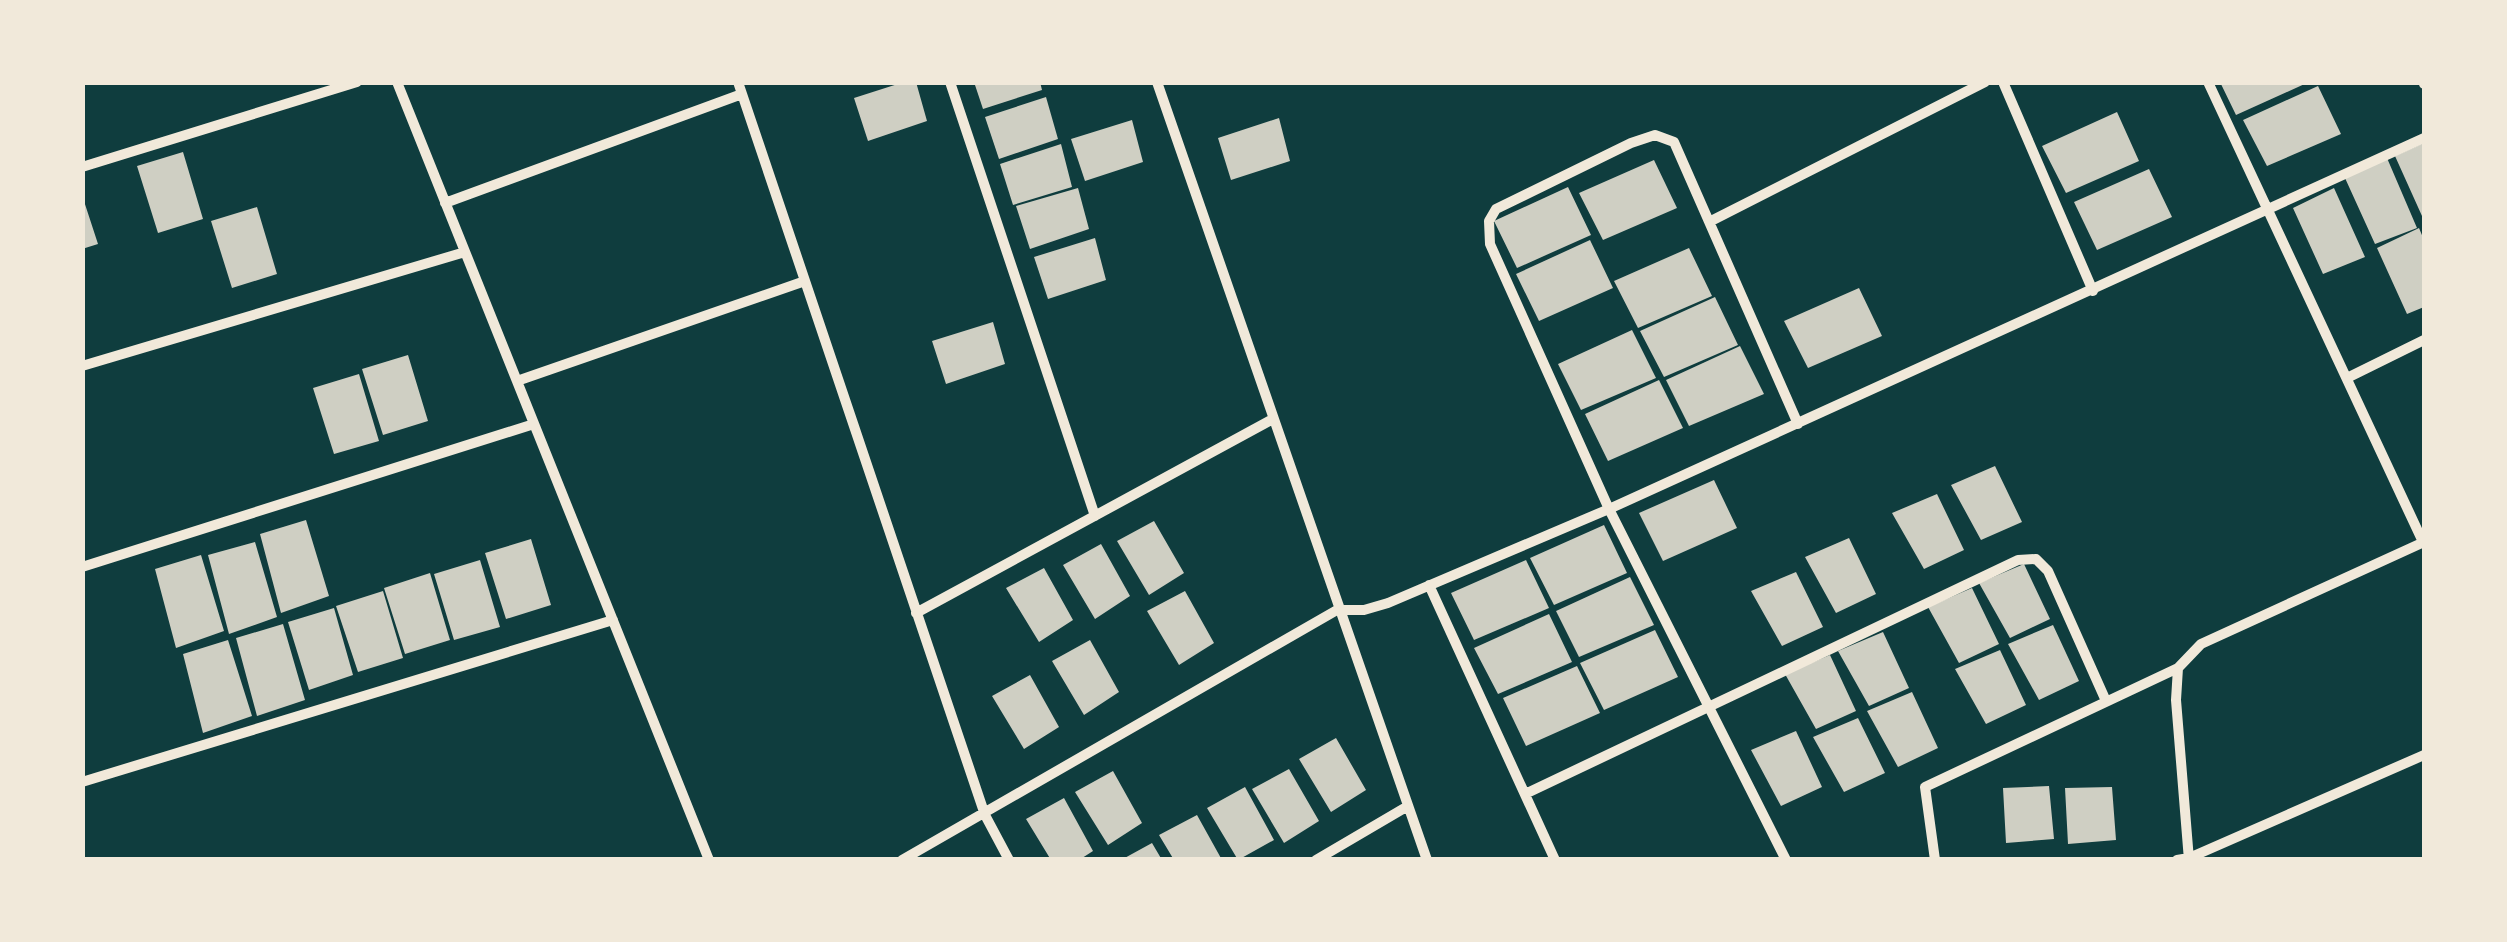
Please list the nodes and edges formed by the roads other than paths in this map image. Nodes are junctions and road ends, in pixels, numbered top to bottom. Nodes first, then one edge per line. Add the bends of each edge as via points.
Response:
1 (357, 82) edge
2 (397, 82) edge
3 (950, 82) edge
4 (1157, 82) edge
5 (1986, 82) edge
6 (2003, 82) edge
7 (2208, 82) edge
8 (740, 88) edge
9 (2424, 138) edge
10 (82, 167) edge
11 (445, 202) junction
12 (2269, 210) junction
13 (1710, 222) junction
14 (465, 252) junction
15 (805, 281) junction
16 (2092, 291) junction
17 (2424, 340) edge
18 (82, 366) edge
19 (2347, 378) junction
20 (517, 381) junction
21 (1273, 419) junction
22 (534, 424) junction
23 (1798, 424) junction
24 (1609, 509) junction
25 (1095, 516) junction
26 (2424, 542) edge
27 (82, 567) edge
28 (1429, 585) junction
29 (1338, 610) junction
30 (916, 612) junction
31 (612, 620) junction
32 (2178, 668) junction
33 (2106, 701) junction
34 (1708, 706) junction
35 (2424, 756) edge
36 (82, 782) edge
37 (1525, 794) junction
38 (1408, 806) junction
39 (985, 816) junction
40 (2185, 859) edge
41 (709, 860) edge
42 (902, 860) edge
43 (1009, 860) edge
44 (1316, 860) edge
45 (1427, 860) edge
46 (1555, 860) edge
47 (1786, 860) edge
48 (1935, 860) edge

1 - 10 street
2 - 11 street
3 - 25 street
4 - 21 street
5 - 13 street
6 - 16 street
7 - 12 street
8 - 11 street
8 - 15 street
9 - 12 street
11 - 14 street
12 - 16 street
12 - 19 street
13 - 23 street
13 - 24 street via 1674,142 1655,136 1496,209 1489,221 1490,244
14 - 18 street
14 - 20 street
15 - 20 street
15 - 30 street
16 - 23 street
17 - 19 street
19 - 26 street
20 - 22 street
21 - 25 street
21 - 29 street
22 - 27 street
22 - 31 street
23 - 24 street
24 - 28 street
24 - 34 street
25 - 30 street
26 - 32 street via 2201,644
28 - 29 street via 1364,610
28 - 37 street
29 - 38 street
29 - 39 street
30 - 39 street
31 - 36 street
31 - 41 street
32 - 33 street
32 - 40 street
33 - 34 street via 2048,571 2036,559 2018,560
33 - 48 street via 1925,786
34 - 37 street
34 - 47 street
35 - 40 street
37 - 46 street
38 - 44 street
38 - 45 street
39 - 42 street
39 - 43 street

